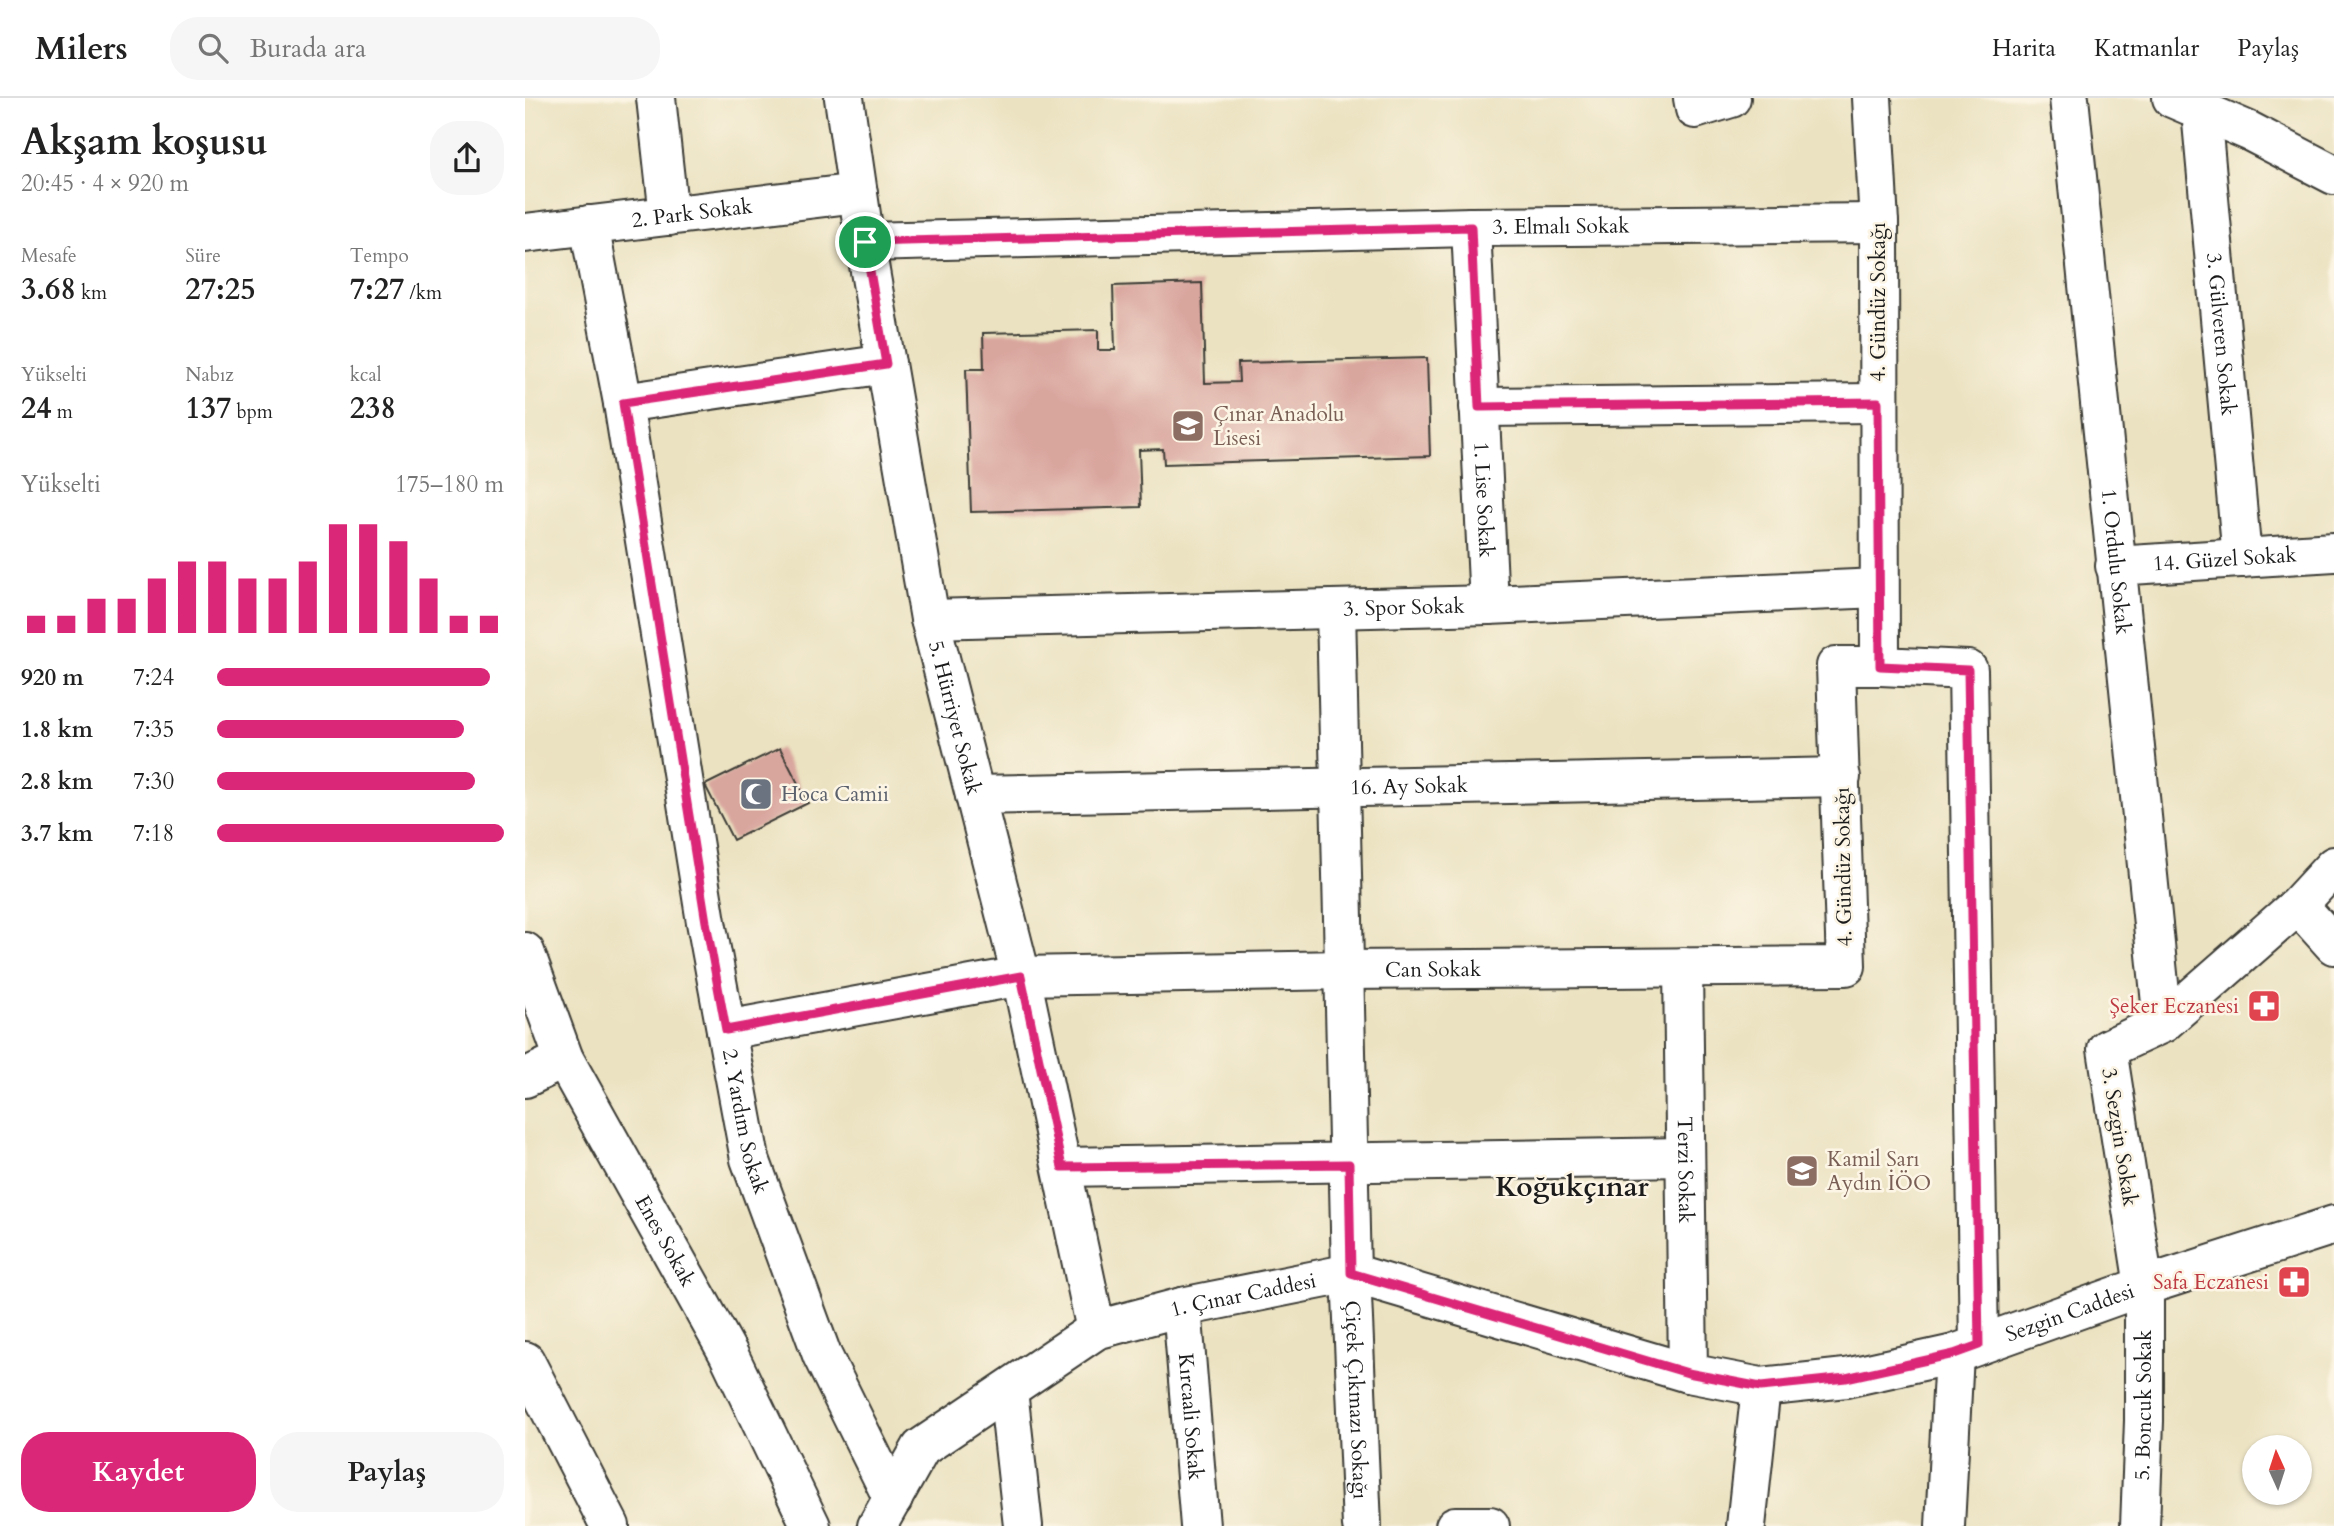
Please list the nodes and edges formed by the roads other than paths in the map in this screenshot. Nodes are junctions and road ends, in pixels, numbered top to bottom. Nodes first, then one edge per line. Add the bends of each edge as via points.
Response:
1 (656, 98) edge
2 (1693, 98) edge
3 (1731, 98) edge
4 (1872, 98) edge
5 (2069, 98) edge
6 (850, 99) edge
7 (2186, 105) edge
8 (2250, 115) edge
9 (2334, 175) edge
10 (858, 193) junction
11 (669, 216) junction
12 (1879, 223) junction
13 (589, 225) junction
14 (1471, 227) junction
15 (525, 233) edge
16 (865, 242) junction
17 (886, 364) junction
18 (1878, 402) junction
19 (623, 403) junction
20 (1479, 407) junction
21 (2334, 552) edge
22 (2242, 558) junction
23 (2115, 566) junction
24 (1879, 588) junction
25 (1489, 605) junction
26 (1336, 609) junction
27 (930, 619) junction
28 (1880, 666) junction
29 (1842, 778) junction
30 (1342, 786) junction
31 (975, 794) junction
32 (2334, 866) edge
33 (2298, 905) junction
34 (2334, 945) edge
35 (525, 953) edge
36 (1846, 966) joint
37 (1683, 967) junction
38 (1345, 970) junction
39 (1021, 976) junction
40 (2163, 1023) junction
41 (726, 1030) junction
42 (564, 1059) junction
43 (525, 1078) edge
44 (1685, 1157) junction
45 (1349, 1164) junction
46 (1062, 1167) junction
47 (2334, 1225) edge
48 (1351, 1273) junction
49 (2144, 1286) junction
50 (1182, 1307) junction
51 (1096, 1330) junction
52 (1967, 1349) junction
53 (525, 1361) edge
54 (1688, 1373) junction
55 (1761, 1387) junction
56 (1007, 1390) junction
57 (885, 1512) edge
58 (610, 1526) edge
59 (811, 1526) edge
60 (1023, 1526) edge
61 (1200, 1526) edge
62 (1362, 1526) edge
63 (1455, 1526) edge
64 (1490, 1526) edge
65 (1746, 1526) edge
66 (1945, 1526) edge
67 (2140, 1526) edge

1 - 11 street
2 - 3 street via 1695,109
4 - 12 street, 4. Gündüz Sokağı
5 - 23 street, 1. Ordulu Sokak
6 - 10 street, 5. Hürriyet Sokak
7 - 8 street
7 - 22 street, 3. Gülveren Sokak
8 - 9 street
10 - 11 street, 2. Park Sokak
10 - 16 street, 5. Hürriyet Sokak
11 - 13 street, 2. Park Sokak
12 - 14 street, 3. Elmalı Sokak
12 - 18 street, 4. Gündüz Sokağı
13 - 15 street, 2. Park Sokak
13 - 19 street, 2. Yardım Sokak
14 - 16 street, 3. Elmalı Sokak
14 - 20 street, 1. Lise Sokak
16 - 17 street, 5. Hürriyet Sokak
17 - 19 street
17 - 27 street, 5. Hürriyet Sokak
18 - 20 street
18 - 24 street, 4. Gündüz Sokağı
19 - 41 street, 2. Yardım Sokak
20 - 25 street, 1. Lise Sokak
21 - 22 street, 14. Güzel Sokak
22 - 23 street, 14. Güzel Sokak
23 - 40 street, 1. Ordulu Sokak
24 - 25 street, 3. Spor Sokak
24 - 28 street, 4. Gündüz Sokağı
25 - 26 street, 3. Spor Sokak
26 - 27 street, 3. Spor Sokak
26 - 30 street, Çiçek Çıkmazı Sokağı
27 - 31 street, 5. Hürriyet Sokak
28 - 29 street, 4. Gündüz Sokağı via 1836,666
28 - 52 street via 1968,670
29 - 30 street, 16. Ay Sokak
29 - 36 street, 4. Gündüz Sokağı
30 - 31 street, 16. Ay Sokak
30 - 38 street, Çiçek Çıkmazı Sokağı
31 - 39 street, 5. Hürriyet Sokak
32 - 33 street
33 - 34 street
33 - 40 street
35 - 42 street, Enes Sokak
36 - 37 street, Can Sokak
37 - 38 street, Can Sokak
37 - 44 street, Terzi Sokak
38 - 39 street, Can Sokak
38 - 45 street, Çiçek Çıkmazı Sokağı
39 - 41 street, Can Sokak
39 - 46 street, 5. Hürriyet Sokak
40 - 49 street, 3. Sezgin Sokak via 2107,1049
41 - 57 street, 2. Yardım Sokak via 750,1159
42 - 43 street
42 - 59 street, Enes Sokak via 728,1353
44 - 45 street
44 - 54 street, Terzi Sokak
45 - 46 street
45 - 48 street, Çiçek Çıkmazı Sokağı
46 - 51 street, 5. Hürriyet Sokak
47 - 49 street, Sezgin Caddesi
48 - 50 street, 1. Çınar Caddesi
48 - 54 street, 1. Çınar Caddesi
48 - 62 street, Çiçek Çıkmazı Sokağı
49 - 52 street, Sezgin Caddesi
49 - 67 street, 5. Boncuk Sokak
50 - 51 street, 1. Çınar Caddesi
50 - 61 street, Kırcaali Sokak
51 - 56 street, 1. Çınar Caddesi
52 - 55 street, Sezgin Caddesi via 1846,1378
52 - 66 street
53 - 58 street
54 - 55 street, 1. Çınar Caddesi
55 - 65 street
56 - 57 street, 1. Çınar Caddesi via 921,1448
56 - 60 street
63 - 64 street

